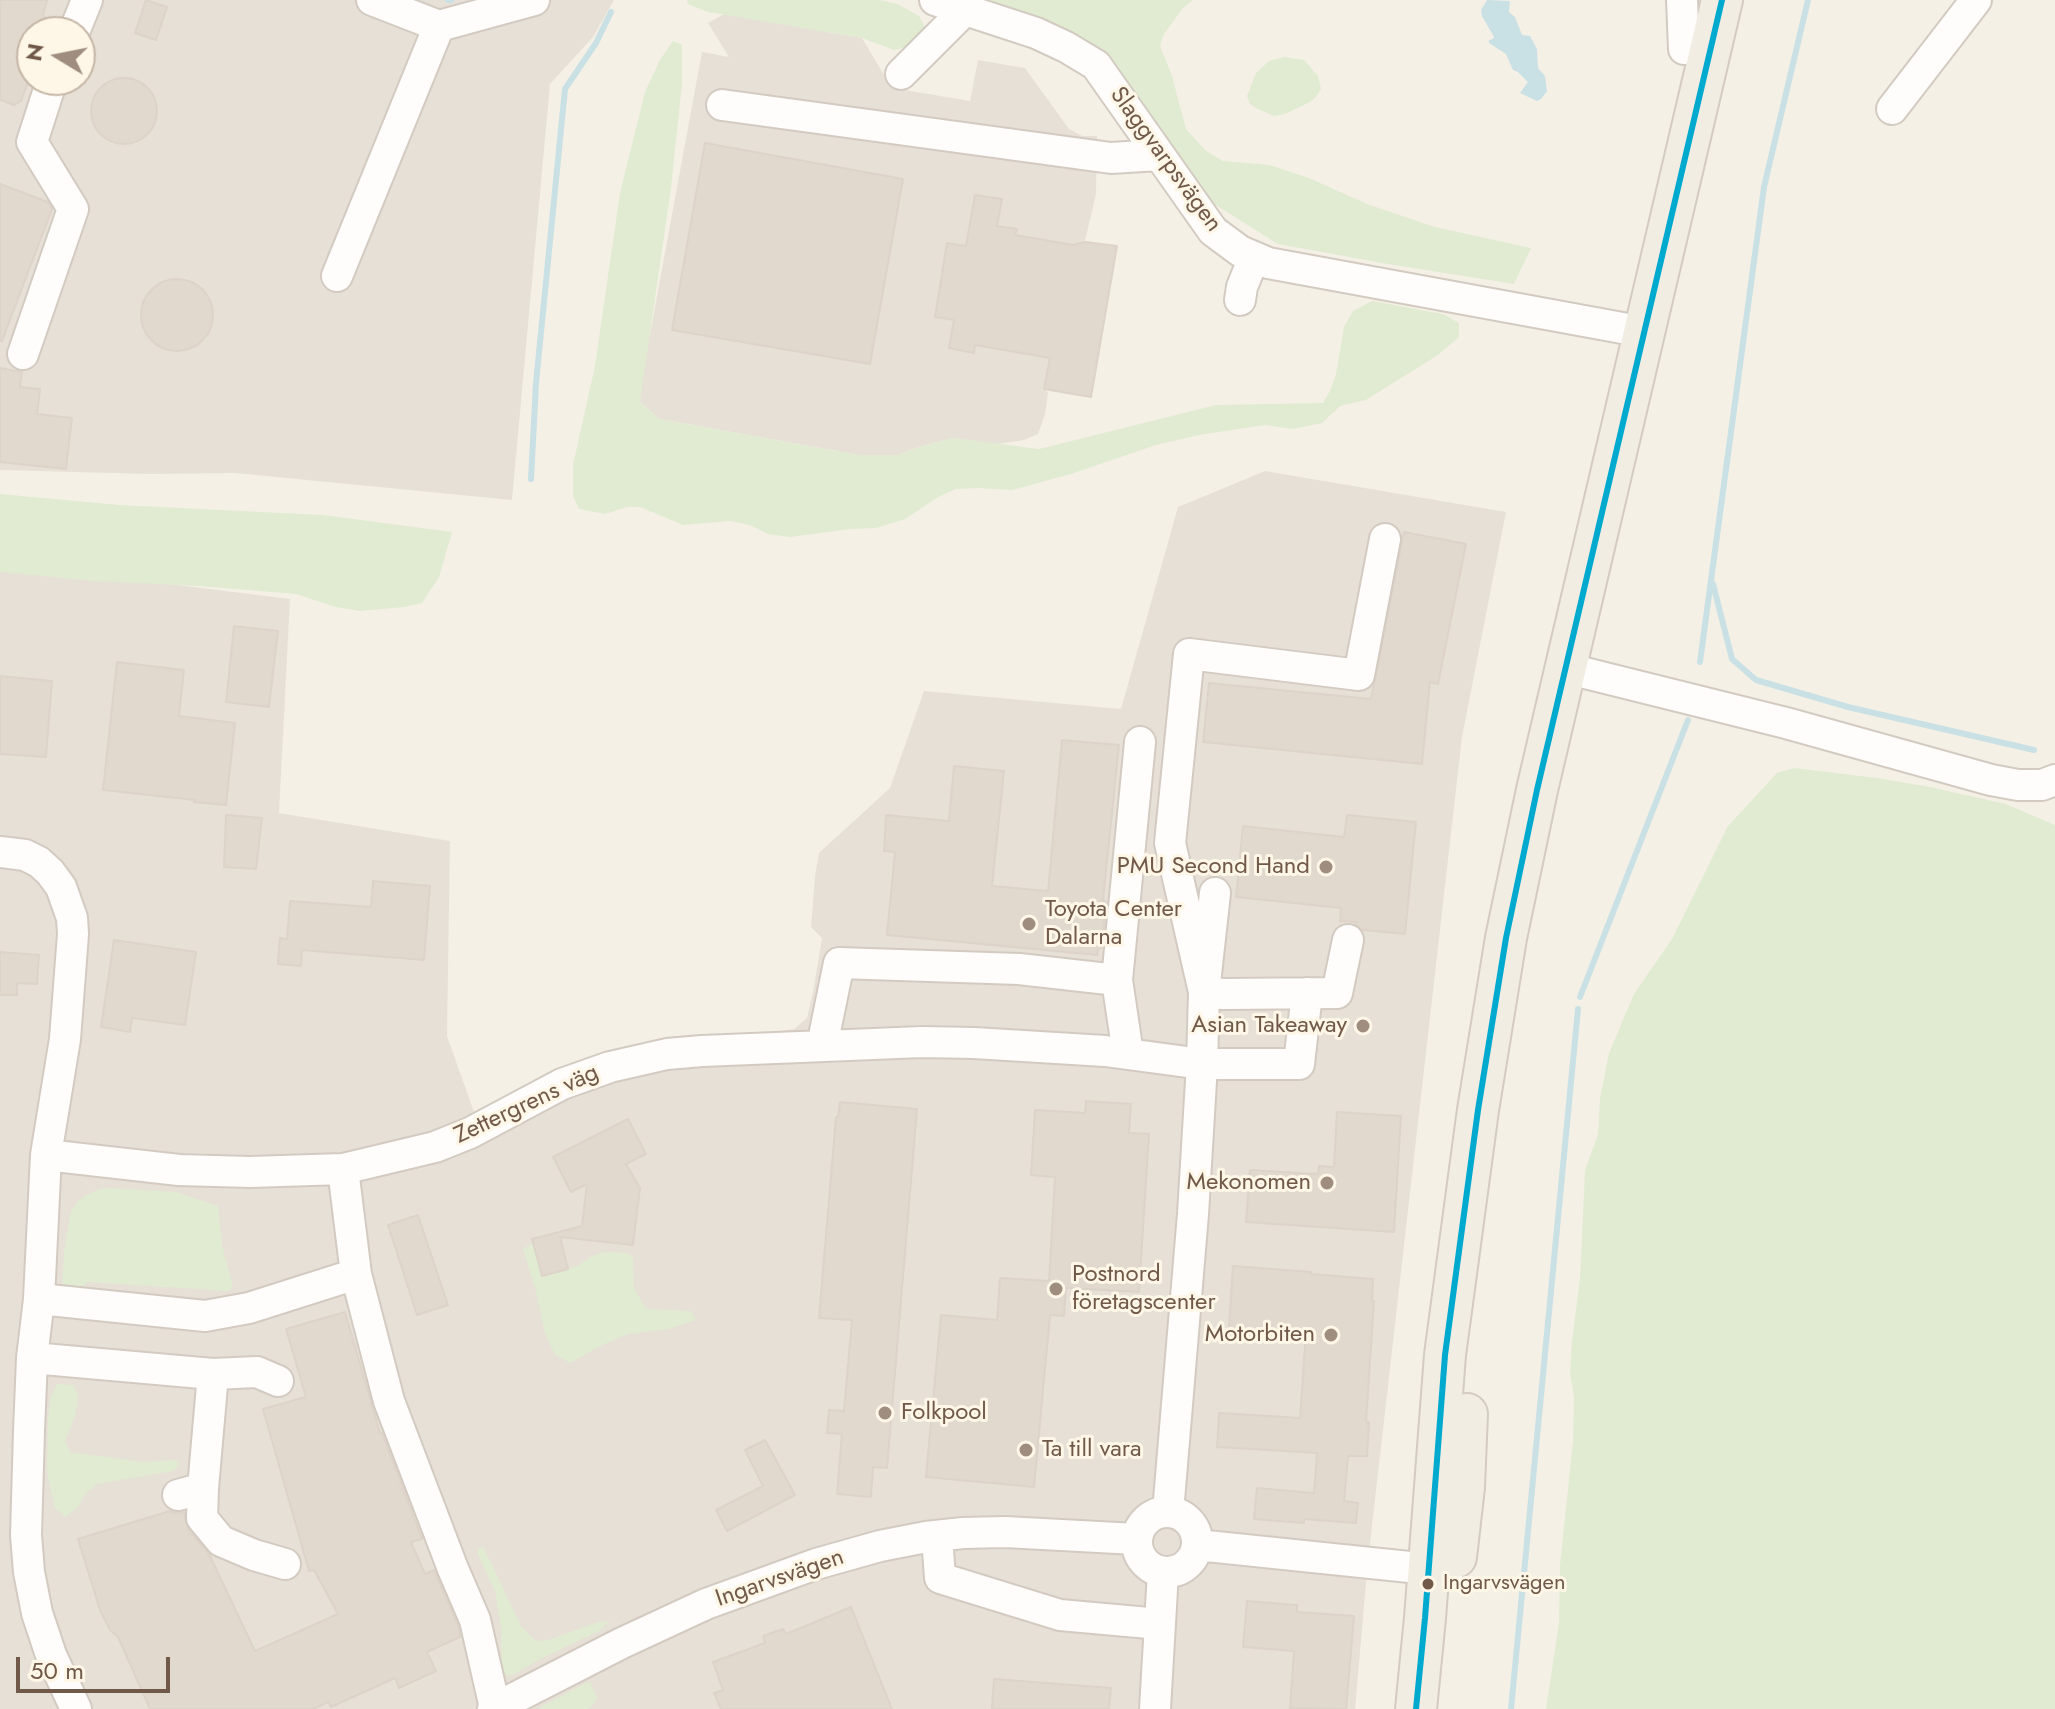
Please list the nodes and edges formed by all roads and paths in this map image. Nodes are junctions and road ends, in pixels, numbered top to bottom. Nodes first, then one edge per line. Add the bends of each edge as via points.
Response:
1 (372, 0) edge
2 (534, 0) edge
3 (935, 0) edge
4 (1682, 0) edge
5 (1722, 0) edge
6 (1976, 0) edge
7 (965, 10) junction
8 (439, 26) junction
9 (1684, 49) dead end
10 (901, 74) dead end
11 (47, 96) edge
12 (722, 105) dead end
13 (1892, 109) dead end
14 (1159, 155) junction
15 (1254, 257) junction
16 (337, 276) dead end
17 (1240, 300) dead end
18 (1644, 332) junction
19 (23, 354) dead end
20 (1385, 539) dead end
21 (1565, 668) junction
22 (1140, 742) dead end
23 (2055, 780) edge
24 (0, 852) edge
25 (1215, 893) dead end
26 (1348, 940) dead end
27 (1117, 980) junction
28 (1204, 992) junction
29 (1307, 993) junction
30 (822, 1046) junction
31 (1128, 1054) junction
32 (1202, 1064) junction
33 (46, 1155) junction
34 (343, 1169) junction
35 (356, 1274) junction
36 (39, 1299) junction
37 (32, 1358) junction
38 (213, 1374) junction
39 (278, 1381) dead end
40 (1168, 1512) junction
41 (937, 1536) junction
42 (1136, 1539) junction
43 (1197, 1545) junction
44 (285, 1564) dead end
45 (1441, 1571) junction
46 (1163, 1572) junction
47 (1160, 1624) junction
48 (494, 1708) edge
49 (76, 1709) edge
50 (1155, 1709) edge
51 (1416, 1709) edge
52 (1442, 1709) edge

1 - 8 street
2 - 8 street
3 - 7 street, Slaggvarpsvägen
4 - 9 street
5 - 18 main road
6 - 13 street
7 - 10 street
7 - 14 street, Slaggvarpsvägen via 1036,33 1096,65
8 - 16 street
11 - 19 street via 32,142 73,209
12 - 14 street via 1111,158
14 - 15 street, Slaggvarpsvägen via 1213,231
15 - 17 street
15 - 18 street, Slaggvarpsvägen
18 - 21 main road
20 - 28 street via 1359,675 1189,654 1170,843
21 - 23 street via 1991,780 2018,785
21 - 45 main road via 1506,938 1478,1110 1445,1355
22 - 27 street
24 - 33 street via 25,855 50,872 72,918 65,1039
25 - 28 street
26 - 29 street via 1337,993
27 - 30 street via 1019,969 839,963
27 - 31 street
28 - 29 street
28 - 32 street
29 - 32 street, Zettergrens väg via 1299,1064
30 - 31 street, Zettergrens väg via 974,1043
30 - 34 street, Zettergrens väg via 667,1054 610,1067 562,1084 435,1147
31 - 32 street, Zettergrens väg
32 - 40 street
33 - 34 street, Zettergrens väg via 179,1170
33 - 36 street
34 - 35 street
35 - 36 street via 249,1308 205,1316
35 - 48 street via 389,1401 475,1620
36 - 37 street
37 - 38 street
37 - 49 street via 26,1487 29,1572 51,1655
38 - 39 street via 257,1372
38 - 44 street via 190,1491 202,1518 221,1541
40 - 42 street via 1147,1519
40 - 43 street via 1186,1519
41 - 42 street, Ingarvsvägen via 1005,1532
41 - 47 street via 940,1578 1060,1615
41 - 48 street, Ingarvsvägen via 880,1546 747,1588
42 - 46 street via 1141,1558
43 - 45 street
43 - 46 street via 1183,1568
45 - 51 main road
45 - 52 main road
46 - 47 street
47 - 50 street

